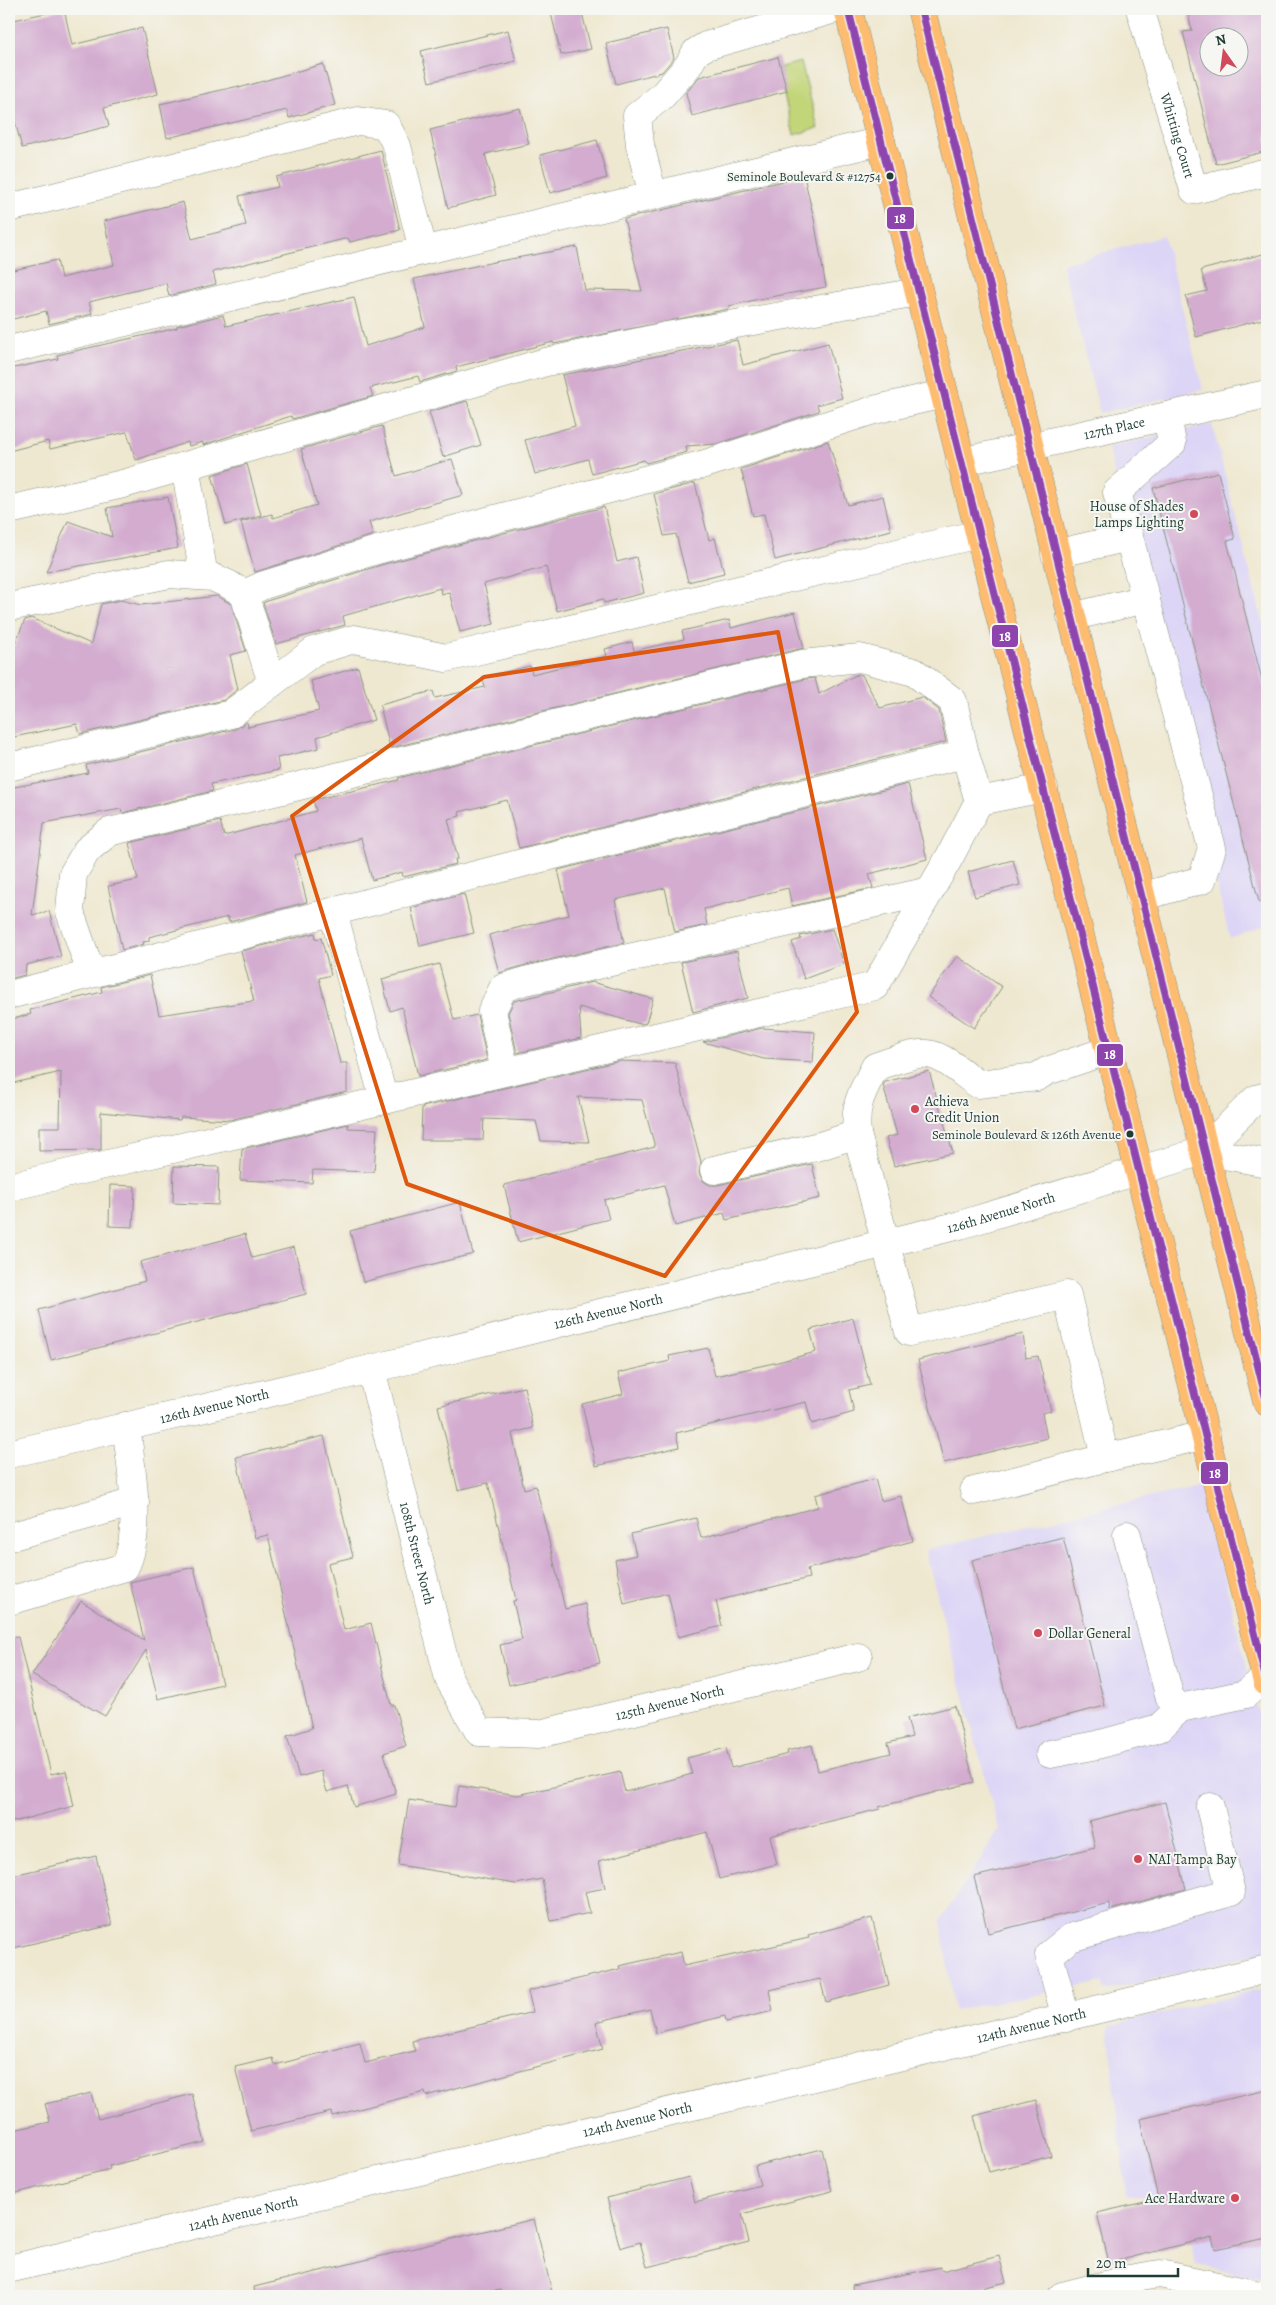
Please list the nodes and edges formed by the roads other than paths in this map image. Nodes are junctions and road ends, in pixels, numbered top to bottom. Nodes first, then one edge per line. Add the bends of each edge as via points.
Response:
1 (835, 9) edge
2 (848, 9) edge
3 (921, 9) edge
4 (1140, 9) edge
5 (881, 141) junction
6 (1267, 172) edge
7 (653, 195) junction
8 (9, 208) edge
9 (423, 250) junction
10 (918, 292) junction
11 (9, 350) edge
12 (944, 394) junction
13 (1267, 394) edge
14 (1167, 416) junction
15 (1029, 447) junction
16 (960, 462) junction
17 (185, 466) junction
18 (9, 510) edge
19 (979, 534) junction
20 (1129, 537) junction
21 (1055, 554) junction
22 (204, 576) junction
23 (244, 594) junction
24 (1146, 599) junction
25 (9, 607) edge
26 (1071, 617) junction
27 (272, 683) junction
28 (965, 754) junction
29 (9, 767) edge
30 (1044, 788) junction
31 (979, 801) junction
32 (930, 891) junction
33 (1140, 897) junction
34 (333, 912) junction
35 (91, 973) junction
36 (9, 995) edge
37 (1109, 1050) junction
38 (505, 1071) junction
39 (1267, 1096) edge
40 (384, 1100) junction
41 (857, 1134) junction
42 (1204, 1151) junction
43 (1267, 1163) edge
44 (714, 1170) dead end
45 (1140, 1170) junction
46 (9, 1187) edge
47 (884, 1242) junction
48 (371, 1369) junction
49 (1267, 1402) edge
50 (126, 1426) junction
51 (1206, 1435) junction
52 (9, 1454) edge
53 (1105, 1458) junction
54 (974, 1491) dead end
55 (135, 1502) junction
56 (1126, 1535) dead end
57 (9, 1537) edge
58 (9, 1601) edge
59 (858, 1657) dead end
60 (1267, 1680) edge
61 (1180, 1708) junction
62 (479, 1732) joint
63 (1050, 1754) dead end
64 (1210, 1807) dead end
65 (1267, 1969) edge
66 (1066, 2018) junction
67 (9, 2269) edge
68 (1062, 2296) edge
69 (1264, 2296) edge

1 - 7 street via 706,46 696,52 662,96 637,116 640,145
2 - 5 main road
3 - 15 main road
4 - 6 street, Whitting Court via 1194,190
5 - 7 street
5 - 10 main road
7 - 9 street
8 - 9 street via 358,120 386,125 397,146
9 - 11 street
10 - 12 main road
10 - 17 street via 667,336 546,362
12 - 16 main road
12 - 23 street via 874,410 705,464 377,550 264,584
13 - 14 street, 127th Place
14 - 15 street, 127th Place
14 - 20 street via 1172,443 1117,492
15 - 16 street, 127th Place
15 - 21 main road
16 - 19 main road
17 - 18 street
17 - 22 street
19 - 27 street via 446,658 354,639 314,651
19 - 30 main road
20 - 21 street
20 - 24 street
21 - 26 main road
22 - 23 street via 212,576
22 - 25 street via 169,574
23 - 27 street
24 - 26 street
24 - 33 street via 1212,848 1202,880
26 - 33 main road
27 - 29 street via 231,714
28 - 31 street
28 - 34 street
28 - 35 street via 953,701 914,672 860,658 802,664 109,832 87,850 73,874 70,912
30 - 31 street
30 - 37 main road
31 - 32 street
32 - 38 street via 875,986
32 - 38 street via 503,988 492,1011
33 - 42 main road
34 - 35 street
34 - 40 street
35 - 36 street
37 - 41 street via 1037,1076 978,1084 943,1060 927,1054 896,1059 875,1067 859,1098 855,1115
37 - 45 main road
38 - 40 street
39 - 42 street via 1256,1099
40 - 46 street
41 - 44 street via 820,1146
41 - 47 street
42 - 43 street
42 - 45 street, 126th Avenue North
42 - 49 main road
45 - 47 street, 126th Avenue North via 960,1225
45 - 51 main road
47 - 48 street, 126th Avenue North
47 - 53 street via 909,1332 1067,1295
48 - 50 street, 126th Avenue North
48 - 62 street, 108th Street North via 450,1679
50 - 52 street, 126th Avenue North
50 - 55 street
51 - 53 street
51 - 60 main road
53 - 54 street
55 - 57 street
55 - 58 street via 132,1554 126,1567
56 - 61 street via 1170,1698
59 - 62 street, 125th Avenue North via 539,1734
60 - 61 street via 1246,1694
61 - 63 street via 1159,1728
64 - 66 street via 1231,1892 1070,1938 1049,1955
65 - 66 street, 124th Avenue North
66 - 67 street, 124th Avenue North
68 - 69 street via 1160,2274

